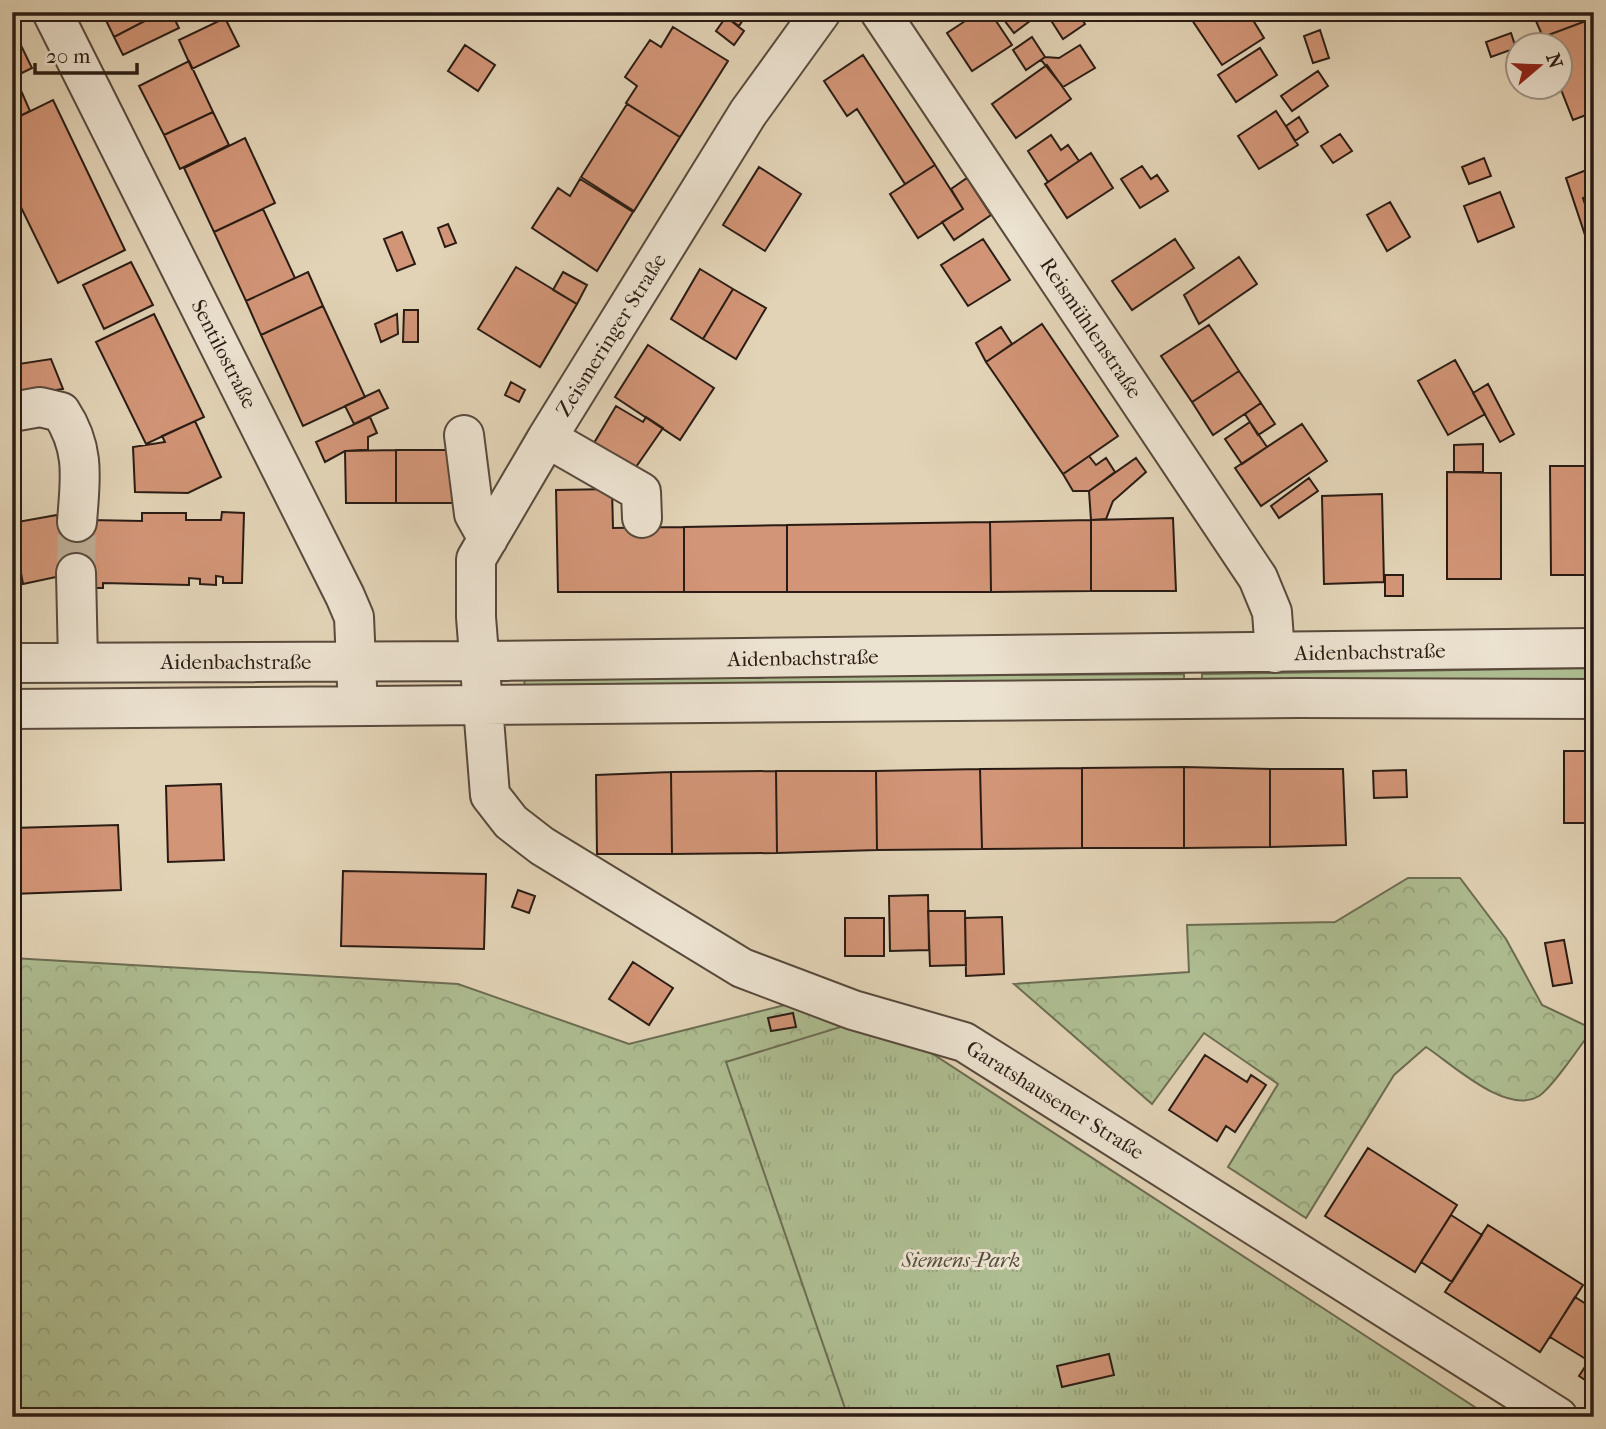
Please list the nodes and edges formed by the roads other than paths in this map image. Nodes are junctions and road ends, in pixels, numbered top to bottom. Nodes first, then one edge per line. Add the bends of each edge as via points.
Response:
1 (52, 12) edge
2 (821, 12) edge
3 (880, 12) edge
4 (12, 412) edge
5 (464, 435) dead end
6 (547, 438) junction
7 (642, 518) dead end
8 (77, 522) tunnel mouth
9 (488, 539) junction
10 (76, 572) tunnel mouth
11 (1594, 648) edge
12 (1275, 653) junction
13 (357, 662) junction
14 (12, 663) edge
15 (78, 663) junction
16 (480, 683) junction
17 (1594, 699) edge
18 (358, 705) junction
19 (12, 709) edge
20 (1558, 1417) edge

1 - 13 street, Sentilostraße via 345,596 354,617
2 - 6 street, Zeismeringer Straße via 748,113
3 - 12 street, Reismühlenstraße via 1258,578 1272,611
4 - 8 street via 40,407 61,412 74,432 81,461
5 - 9 street via 474,514
6 - 7 street via 641,492
6 - 9 street, Zeismeringer Straße
9 - 16 street, Zeismeringer Straße via 476,559
10 - 15 street
11 - 12 street, Aidenbachstraße
12 - 16 street, Aidenbachstraße
13 - 15 street, Aidenbachstraße
13 - 16 street, Aidenbachstraße
13 - 18 street, Sentilostraße
14 - 15 street, Aidenbachstraße
16 - 17 street, Aidenbachstraße
16 - 18 street, Aidenbachstraße
16 - 20 street, Garatshausener Straße via 490,795 511,822 542,846 742,968 801,981 853,1010 964,1042
18 - 19 street, Aidenbachstraße

